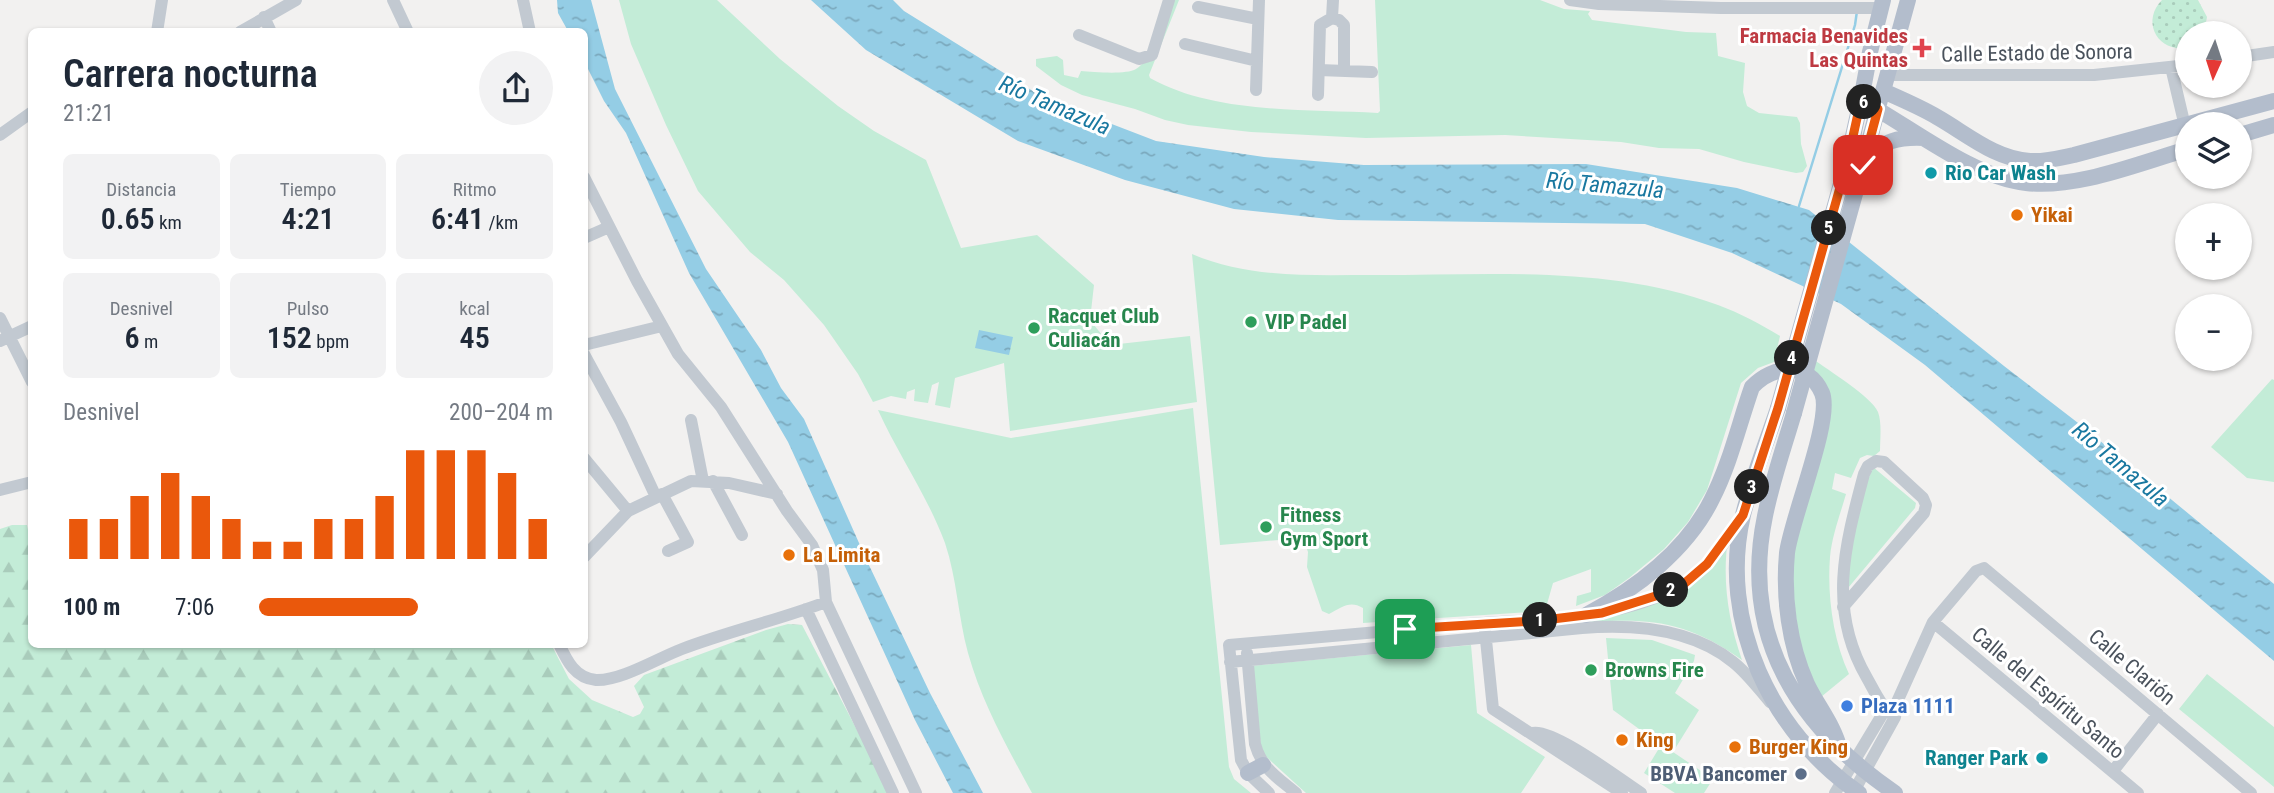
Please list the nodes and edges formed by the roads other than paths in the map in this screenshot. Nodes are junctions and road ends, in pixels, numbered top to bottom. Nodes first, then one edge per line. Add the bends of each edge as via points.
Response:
1 (162, 0) edge
2 (296, 0) edge
3 (393, 0) edge
4 (523, 0) edge
5 (1169, 0) edge
6 (1259, 0) edge
7 (1332, 0) edge
8 (1570, 0) edge
9 (1908, 0) edge
10 (1848, 5) edge
11 (1878, 5) edge
12 (1198, 7) dead end
13 (264, 18) junction
14 (1332, 18) junction
15 (1258, 19) junction
16 (155, 28) edge
17 (247, 28) edge
18 (269, 28) edge
19 (406, 28) edge
20 (529, 28) edge
21 (1079, 35) dead end
22 (1185, 44) dead end
23 (2274, 52) edge
24 (2252, 55) edge
25 (1257, 61) junction
26 (2171, 67) junction
27 (2175, 67) edge
28 (1319, 70) junction
29 (1345, 71) junction
30 (1372, 72) dead end
31 (1864, 83) junction
32 (1885, 83) junction
33 (1256, 90) dead end
34 (1318, 95) dead end
35 (1861, 100) junction
36 (2274, 101) edge
37 (1878, 109) junction
38 (2181, 112) edge
39 (2242, 112) edge
40 (28, 115) edge
41 (2274, 125) edge
42 (2252, 131) edge
43 (2175, 134) edge
44 (0, 135) edge
45 (1923, 138) junction
46 (2175, 153) edge
47 (1859, 161) junction
48 (588, 185) edge
49 (609, 227) junction
50 (588, 236) edge
51 (0, 318) edge
52 (662, 326) junction
53 (28, 328) edge
54 (5, 339) edge
55 (588, 344) edge
56 (588, 362) edge
57 (28, 376) edge
58 (1786, 411) junction
59 (691, 420) dead end
60 (588, 463) edge
61 (708, 481) junction
62 (28, 483) edge
63 (0, 490) edge
64 (777, 494) junction
65 (659, 495) junction
66 (628, 511) junction
67 (1743, 515) junction
68 (742, 535) dead end
69 (668, 551) dead end
70 (588, 553) edge
71 (826, 602) junction
72 (1843, 607) junction
73 (806, 609) junction
74 (1586, 615) junction
75 (1933, 622) junction
76 (1485, 623) junction
77 (1485, 636) junction
78 (1246, 643) junction
79 (561, 648) edge
80 (1247, 661) junction
81 (1230, 662) junction
82 (1777, 710) junction
83 (1890, 713) junction
84 (2158, 714) junction
85 (1531, 734) junction
86 (1840, 750) junction
87 (1263, 765) junction
88 (1858, 766) junction
89 (2113, 771) junction
90 (1248, 773) junction
91 (1849, 790) edge
92 (893, 793) edge
93 (916, 793) edge
94 (1269, 793) edge
95 (1296, 793) edge
96 (1622, 793) edge
97 (1642, 793) edge
98 (1895, 793) edge
99 (2138, 793) edge
100 (2251, 793) edge

1 - 16 street
2 - 13 street
3 - 19 street
4 - 20 street
5 - 21 street via 1152,55 1145,58
6 - 15 street
7 - 14 street
8 - 10 street via 1721,8
9 - 32 main road
10 - 11 street
11 - 31 main road
12 - 15 street
13 - 17 street
13 - 18 street
14 - 28 street via 1320,25
14 - 29 street via 1344,25
15 - 25 street
22 - 25 street
23 - 24 street
25 - 33 street
26 - 27 street, Calle Estado de Sonora
26 - 32 street, Calle Estado de Sonora via 2094,75
26 - 38 street
28 - 29 street
28 - 34 street
29 - 30 street
31 - 32 main road
31 - 35 main road
32 - 37 main road
32 - 43 main road via 1990,150 2029,161
35 - 37 main road
35 - 47 main road
36 - 39 main road
37 - 45 main road
37 - 47 main road
40 - 44 street
41 - 42 main road
45 - 46 main road via 2008,180 2042,184 2064,183
45 - 47 main road via 1886,142
47 - 58 main road, bridge
48 - 49 street
49 - 50 street
49 - 52 street
51 - 54 street
52 - 55 street
52 - 64 street
53 - 54 street
54 - 57 street
56 - 65 street
58 - 67 main road
58 - 86 main road via 1765,519 1761,602 1765,627 1784,677 1800,704
59 - 61 street
60 - 66 street
61 - 64 street
61 - 65 street via 691,481
61 - 68 street
62 - 63 street
64 - 71 street via 823,570
65 - 66 street
65 - 69 street via 688,542
66 - 70 street
67 - 74 street via 1707,564 1685,583 1633,605
67 - 82 main road via 1738,549 1742,620 1748,648
71 - 73 street
71 - 93 street
72 - 72 street via 1844,556 1864,474 1876,461 1884,463 1923,498 1924,513
72 - 83 street via 1857,662
73 - 79 street via 598,680 571,668
73 - 92 street
74 - 76 street
74 - 86 main road via 1656,568 1696,524 1719,484 1752,387 1777,370 1806,375 1820,390 1824,403 1787,553 1789,613 1801,669 1837,735
75 - 83 street
75 - 84 street, Calle Clarión via 1976,571 1984,568
75 - 89 street, Calle del Espíritu Santo
76 - 77 street
76 - 78 street
77 - 80 street
77 - 82 street via 1613,626 1670,632 1732,661
77 - 85 street via 1493,709
78 - 80 street
78 - 81 street via 1229,645
80 - 81 street
80 - 87 street via 1255,744
81 - 90 street via 1238,744
82 - 91 main road
83 - 88 street
84 - 89 street
84 - 100 street, Calle Clarión
85 - 96 street
85 - 97 street via 1556,738
86 - 88 main road
87 - 90 main road
87 - 95 street
88 - 91 street
88 - 98 main road
89 - 99 street, Calle del Espíritu Santo
90 - 94 street

